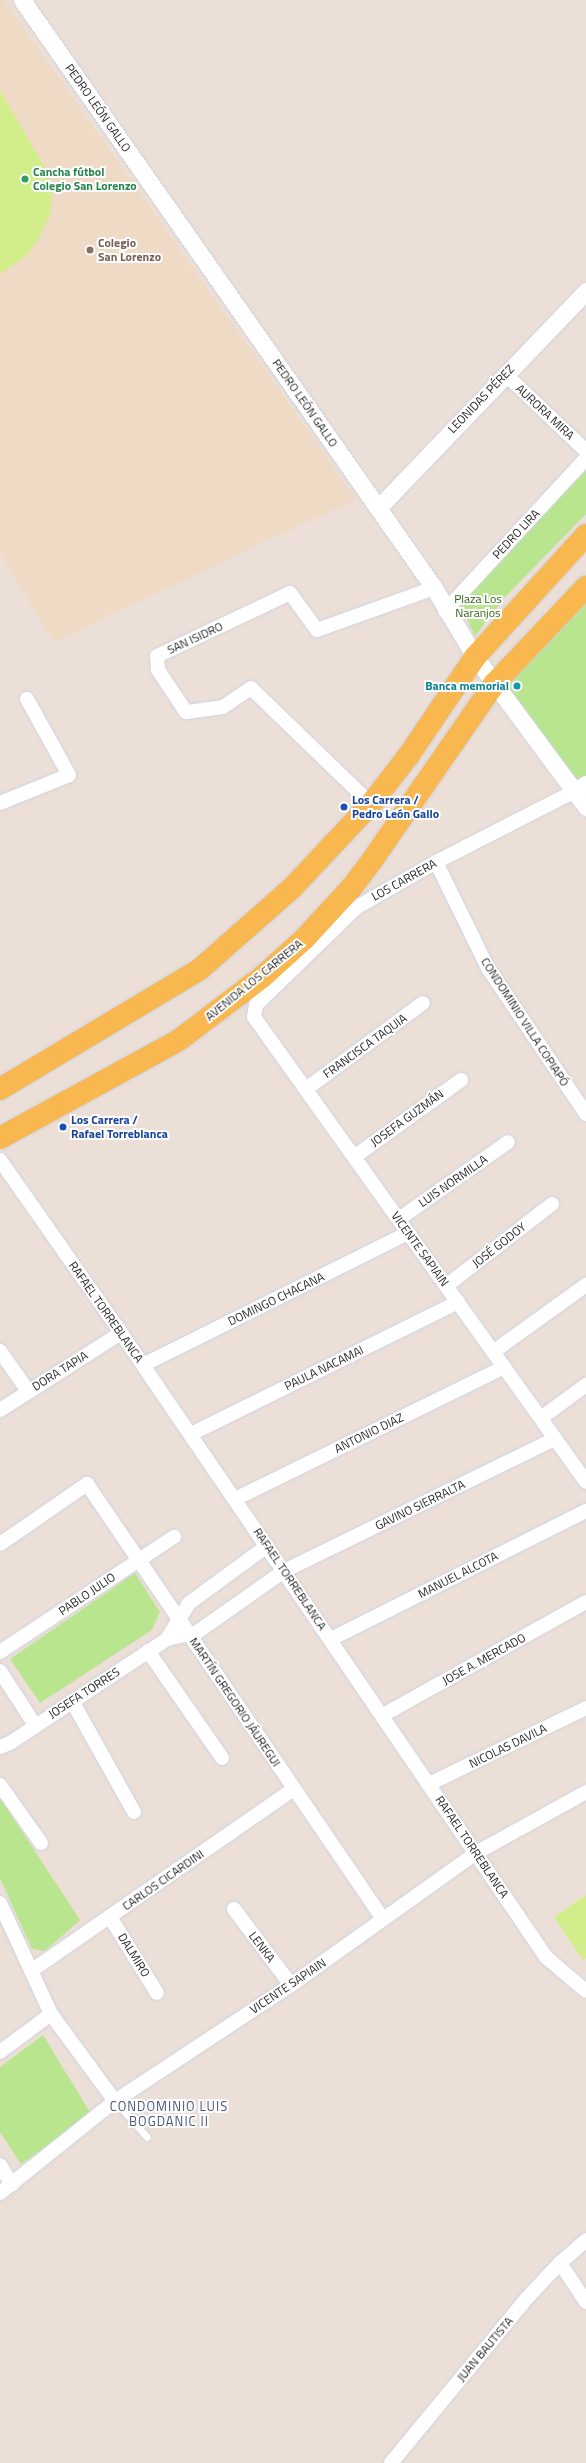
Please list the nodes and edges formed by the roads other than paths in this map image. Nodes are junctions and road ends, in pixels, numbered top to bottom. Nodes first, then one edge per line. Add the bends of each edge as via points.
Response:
1 (22, 0) edge
2 (586, 291) edge
3 (505, 374) junction
4 (586, 451) edge
5 (586, 458) edge
6 (378, 508) junction
7 (586, 535) edge
8 (586, 587) edge
9 (434, 588) junction
10 (445, 611) junction
11 (475, 657) junction
12 (494, 684) junction
13 (26, 699) dead end
14 (580, 787) edge
15 (0, 803) edge
16 (371, 804) junction
17 (586, 807) edge
18 (436, 862) junction
19 (423, 1004) dead end
20 (254, 1017) joint
21 (460, 1080) dead end
22 (0, 1089) edge
23 (306, 1089) junction
24 (586, 1114) edge
25 (0, 1138) edge
26 (508, 1142) dead end
27 (354, 1157) junction
28 (0, 1160) edge
29 (552, 1204) dead end
30 (399, 1219) junction
31 (408, 1232) junction
32 (586, 1285) edge
33 (446, 1286) junction
34 (458, 1302) junction
35 (122, 1332) junction
36 (0, 1351) edge
37 (493, 1352) junction
38 (143, 1364) junction
39 (504, 1367) junction
40 (586, 1385) edge
41 (28, 1391) junction
42 (0, 1410) edge
43 (541, 1418) junction
44 (191, 1434) junction
45 (555, 1439) junction
46 (586, 1482) edge
47 (235, 1499) junction
48 (586, 1511) edge
49 (174, 1538) dead end
50 (0, 1544) edge
51 (267, 1546) junction
52 (138, 1560) junction
53 (284, 1571) junction
54 (586, 1602) edge
55 (178, 1620) junction
56 (188, 1634) junction
57 (167, 1639) junction
58 (331, 1639) junction
59 (148, 1651) junction
60 (0, 1652) edge
61 (0, 1671) edge
62 (72, 1701) junction
63 (586, 1708) edge
64 (382, 1715) junction
65 (36, 1725) junction
66 (0, 1747) edge
67 (222, 1758) dead end
68 (429, 1784) junction
69 (0, 1785) edge
70 (294, 1788) junction
71 (586, 1792) edge
72 (134, 1812) dead end
73 (42, 1843) dead end
74 (476, 1853) junction
75 (0, 1903) edge
76 (234, 1908) dead end
77 (110, 1917) junction
78 (383, 1919) junction
79 (32, 1972) junction
80 (291, 1985) junction
81 (586, 1991) edge
82 (157, 1993) dead end
83 (51, 2014) junction
84 (0, 2052) edge
85 (115, 2101) junction
86 (147, 2137) dead end
87 (0, 2165) edge
88 (12, 2185) junction
89 (0, 2193) edge
90 (586, 2240) edge
91 (560, 2263) junction
92 (586, 2302) edge
93 (391, 2463) edge

1 - 6 street, PEDRO LEÓN GALLO
2 - 3 street, LEONIDAS PÉREZ
3 - 4 street, AURORA MIRA
3 - 6 street, LEONIDAS PÉREZ
5 - 10 street, PEDRO LIRA
6 - 9 street, PEDRO LEÓN GALLO
7 - 11 main road
8 - 12 main road, AVENIDA LOS CARRERA
9 - 10 street, PEDRO LEÓN GALLO
9 - 16 street, SAN ISIDRO via 317,630 290,593 157,656 158,670 186,712 223,707 250,688
10 - 11 street, PEDRO LEÓN GALLO
11 - 12 street, PEDRO LEÓN GALLO
11 - 16 main road via 409,755
12 - 14 street, PEDRO LEÓN GALLO
12 - 25 main road, AVENIDA LOS CARRERA via 369,865 329,913 284,958 179,1040
13 - 15 street via 69,775
14 - 17 street, PEDRO LEÓN GALLO
14 - 18 street, LOS CARRERA
16 - 22 main road via 292,888 199,970
18 - 20 street, LOS CARRERA via 357,906 256,1005
18 - 24 street, CONDOMINIO VILLA COPIAPÓ via 488,968
19 - 23 street, FRANCISCA TAQUIA
20 - 23 street, VICENTE SAPIAIN
21 - 27 street, JOSEFA GUZMÁN
23 - 27 street, VICENTE SAPIAIN
26 - 30 street, LUIS NORMILLA
27 - 30 street, VICENTE SAPIAIN
28 - 35 street, RAFAEL TORREBLANCA
29 - 33 street, JOSÉ GODOY
30 - 31 street, VICENTE SAPIAIN
31 - 33 street, VICENTE SAPIAIN
31 - 38 street, DOMINGO CHACANA
32 - 37 street
33 - 34 street, VICENTE SAPIAIN
34 - 37 street, VICENTE SAPIAIN
34 - 44 street, PAULA NACAMAI
35 - 38 street, RAFAEL TORREBLANCA
35 - 41 street, DORA TAPIA
36 - 41 street
37 - 39 street, VICENTE SAPIAIN
38 - 44 street, RAFAEL TORREBLANCA
39 - 43 street, VICENTE SAPIAIN
39 - 47 street, ANTONIO DIAZ
40 - 43 street
41 - 42 street, DORA TAPIA
43 - 45 street, VICENTE SAPIAIN
44 - 47 street, RAFAEL TORREBLANCA
45 - 46 street, VICENTE SAPIAIN
45 - 53 street, GAVINO SIERRALTA
47 - 51 street, RAFAEL TORREBLANCA
48 - 58 street, MANUEL ALCOTA
49 - 52 street, PABLO JULIO
50 - 52 street, MARTÍN GREGORIO JÁUREGUI via 87,1484
51 - 53 street, RAFAEL TORREBLANCA
51 - 55 street, JOSEFA TORRES via 189,1603
52 - 55 street, MARTÍN GREGORIO JÁUREGUI
52 - 60 street, PABLO JULIO
53 - 56 street, JOSEFA TORRES via 196,1633
53 - 58 street, RAFAEL TORREBLANCA
54 - 64 street, JOSE A. MERCADO
55 - 56 street, MARTÍN GREGORIO JÁUREGUI
55 - 57 street, JOSEFA TORRES
56 - 57 street, JOSEFA TORRES
56 - 70 street, MARTÍN GREGORIO JÁUREGUI
57 - 59 street, JOSEFA TORRES
58 - 64 street, RAFAEL TORREBLANCA
59 - 62 street, JOSEFA TORRES
59 - 67 street
61 - 65 street
62 - 65 street, JOSEFA TORRES
62 - 72 street
63 - 68 street, NICOLAS DAVILA
64 - 68 street, RAFAEL TORREBLANCA
65 - 66 street, JOSEFA TORRES
68 - 74 street, RAFAEL TORREBLANCA
69 - 73 street
70 - 77 street, CARLOS CICARDINI
70 - 78 street, MARTÍN GREGORIO JÁUREGUI
71 - 74 street, VICENTE SAPIAIN
74 - 78 street, VICENTE SAPIAIN
74 - 81 street, RAFAEL TORREBLANCA via 546,1958
75 - 79 street
76 - 80 street, LENKA
77 - 79 street, CARLOS CICARDINI
77 - 82 street, DALMIRO
78 - 80 street, VICENTE SAPIAIN
79 - 83 street
80 - 85 street, VICENTE SAPIAIN
83 - 84 street
83 - 85 street
85 - 86 lane
85 - 88 street, VICENTE SAPIAIN
87 - 88 street
88 - 89 street, VICENTE SAPIAIN
90 - 91 street, JUAN BAUTISTA
91 - 92 street
91 - 93 street, JUAN BAUTISTA via 527,2298

